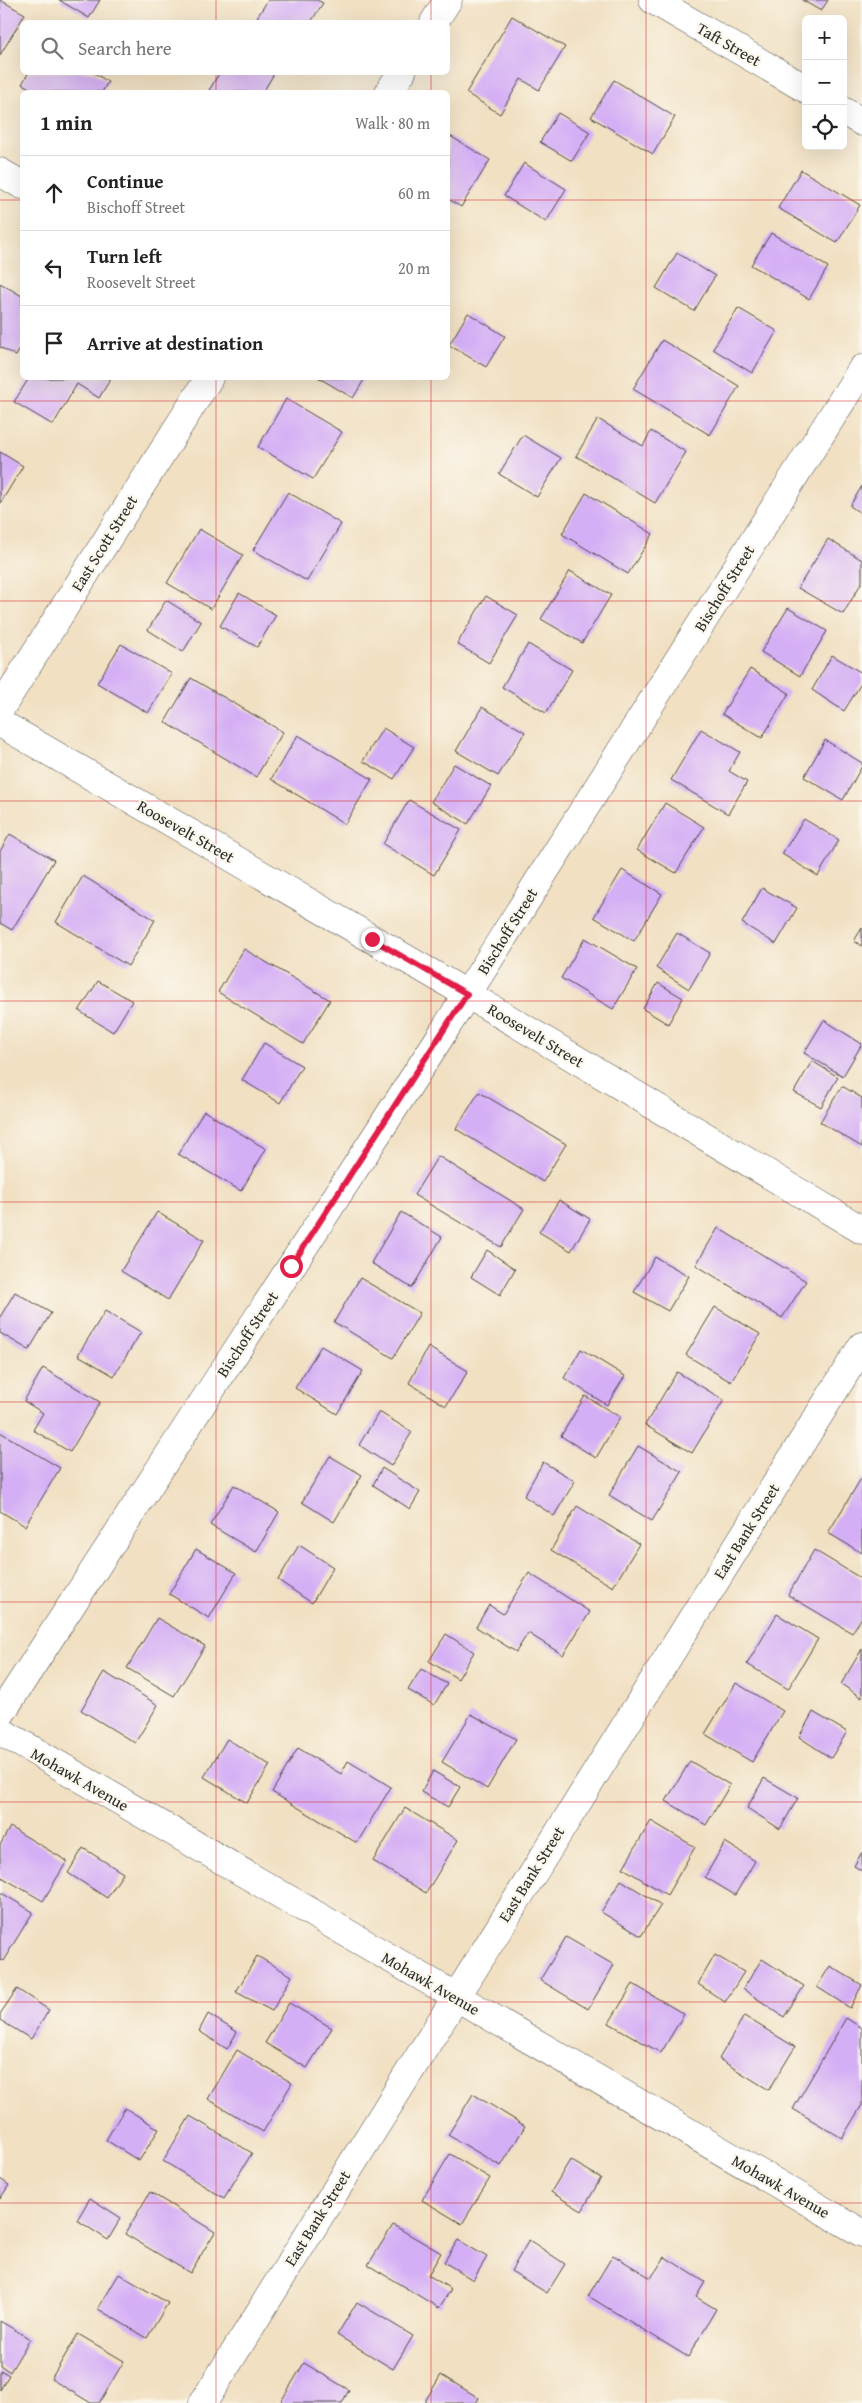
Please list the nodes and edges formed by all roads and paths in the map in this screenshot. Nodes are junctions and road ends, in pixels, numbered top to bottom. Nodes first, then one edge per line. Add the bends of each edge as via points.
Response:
1 (448, 0) edge
2 (653, 0) edge
3 (435, 20) edge
4 (400, 75) edge
5 (802, 87) edge
6 (390, 90) edge
7 (847, 113) edge
8 (862, 122) edge
9 (0, 172) edge
10 (20, 185) edge
11 (862, 369) edge
12 (208, 380) edge
13 (0, 709) edge
14 (0, 723) edge
15 (467, 994) junction
16 (862, 1230) edge
17 (862, 1346) edge
18 (0, 1715) edge
19 (0, 1731) edge
20 (455, 1996) junction
21 (862, 2233) edge
22 (203, 2403) edge

1 - 3 street
2 - 5 street, Taft Street
4 - 6 street
7 - 8 street
9 - 10 street
11 - 15 street, Bischoff Street
12 - 13 street, East Scott Street
14 - 15 street, Roosevelt Street
15 - 16 street, Roosevelt Street
15 - 18 street, Bischoff Street
17 - 20 street, East Bank Street
19 - 20 street, Mohawk Avenue
20 - 21 street, Mohawk Avenue
20 - 22 street, East Bank Street

